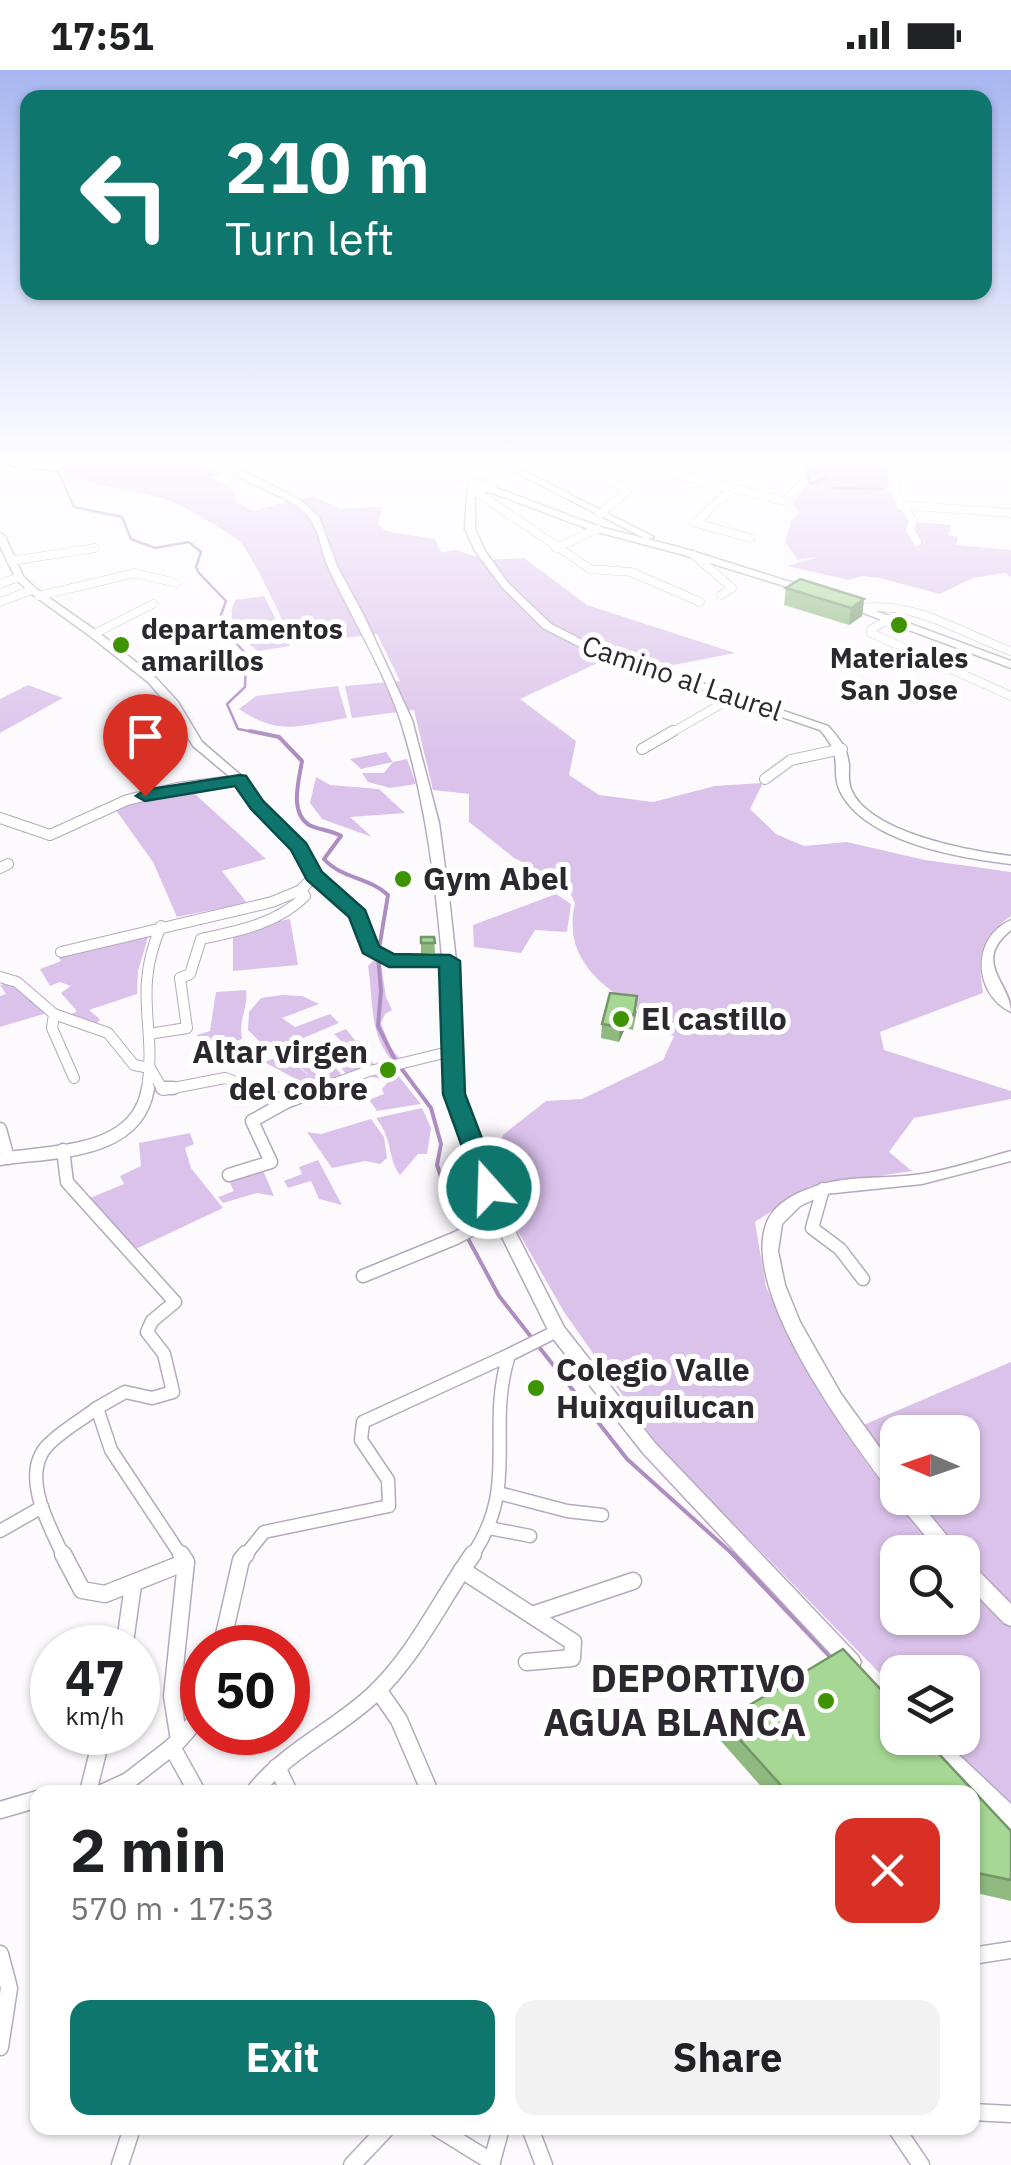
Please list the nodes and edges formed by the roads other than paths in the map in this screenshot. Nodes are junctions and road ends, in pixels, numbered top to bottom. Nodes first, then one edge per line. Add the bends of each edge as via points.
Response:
1 (10, 558) edge
2 (32, 558) edge
3 (329, 558) edge
4 (485, 558) edge
5 (572, 558) edge
6 (693, 558) edge
7 (701, 558) edge
8 (11, 561) junction
9 (19, 577) junction
10 (176, 583) dead end
11 (0, 584) edge
12 (36, 593) junction
13 (721, 595) dead end
14 (821, 595) edge
15 (839, 601) edge
16 (0, 602) edge
17 (700, 602) dead end
18 (153, 604) dead end
19 (861, 608) junction
20 (892, 618) junction
21 (94, 634) junction
22 (1011, 651) edge
23 (1011, 665) edge
24 (1011, 696) edge
25 (730, 698) junction
26 (642, 749) dead end
27 (842, 749) junction
28 (765, 779) dead end
29 (240, 780) junction
30 (0, 818) edge
31 (1011, 860) edge
32 (314, 876) junction
33 (302, 890) junction
34 (1011, 924) edge
35 (161, 926) junction
36 (61, 952) dead end
37 (450, 961) junction
38 (0, 977) edge
39 (1011, 1008) edge
40 (54, 1014) junction
41 (150, 1034) junction
42 (444, 1053) dead end
43 (150, 1068) junction
44 (74, 1078) dead end
45 (286, 1102) junction
46 (0, 1129) edge
47 (63, 1150) junction
48 (1011, 1156) edge
49 (4, 1158) edge
50 (229, 1175) dead end
51 (823, 1189) junction
52 (498, 1215) junction
53 (363, 1276) dead end
54 (863, 1279) dead end
55 (557, 1331) junction
56 (509, 1355) junction
57 (97, 1408) junction
58 (880, 1464) edge
59 (502, 1494) junction
60 (42, 1506) junction
61 (602, 1515) dead end
62 (919, 1515) edge
63 (489, 1528) junction
64 (0, 1531) edge
65 (936, 1535) edge
66 (530, 1536) dead end
67 (186, 1562) junction
68 (462, 1570) junction
69 (633, 1581) dead end
70 (132, 1585) junction
71 (980, 1585) edge
72 (532, 1615) junction
73 (1011, 1617) edge
74 (127, 1625) edge
75 (225, 1625) edge
76 (527, 1662) dead end
77 (866, 1679) edge
78 (379, 1691) junction
79 (180, 1738) edge
80 (175, 1743) junction
81 (97, 1755) edge
82 (945, 1755) edge
83 (278, 1767) junction
84 (90, 1785) edge
85 (118, 1785) edge
86 (194, 1785) edge
87 (261, 1785) edge
88 (287, 1785) edge
89 (427, 1785) edge
90 (976, 1785) edge
91 (980, 1789) edge
92 (30, 1801) edge
93 (0, 1810) edge
94 (1011, 1819) edge
95 (1011, 1950) edge
96 (0, 1954) edge
97 (980, 1955) edge
98 (0, 2047) edge
99 (980, 2112) edge
100 (1011, 2114) edge
101 (130, 2135) edge
102 (380, 2135) edge
103 (448, 2135) edge
104 (499, 2135) edge
105 (533, 2135) edge
106 (901, 2135) edge
107 (491, 2164) edge
108 (120, 2165) edge
109 (352, 2165) edge
110 (544, 2165) edge
111 (921, 2165) edge

1 - 8 main road
2 - 8 street
3 - 37 main road via 406,720 433,822
4 - 25 main road, Camino al Laurel via 547,626 592,650
5 - 17 street via 592,570 632,572
6 - 13 street via 732,588
7 - 14 main road
8 - 9 main road
9 - 11 street
9 - 12 main road
10 - 12 street via 135,573
12 - 16 street
12 - 21 main road
15 - 19 main road
18 - 21 street
19 - 20 main road
19 - 22 street via 913,612
20 - 23 main road
20 - 24 street via 870,634
21 - 29 main road via 152,680 197,744
25 - 26 street
25 - 27 main road, Camino al Laurel via 824,728
27 - 28 street via 791,760
27 - 31 main road via 846,791 868,815 953,851
29 - 30 street via 91,810 50,835
29 - 32 main road via 299,847
32 - 33 street
32 - 37 main road via 358,914 370,949 379,955 399,962
33 - 35 street
33 - 41 street via 300,902 273,918 201,939 190,974 180,978 186,1028
34 - 39 main road via 986,960 987,979
35 - 36 street
35 - 41 street via 144,983
37 - 52 main road via 454,1094
38 - 40 street via 17,982
40 - 43 street via 108,1033 134,1065
40 - 44 street via 52,1028
41 - 43 street
42 - 45 street
43 - 45 street via 163,1090 225,1078
43 - 47 street via 147,1093 126,1130
45 - 50 street via 252,1121 271,1162
46 - 49 street
47 - 49 street
47 - 57 street via 67,1182 175,1302 147,1332 164,1354 173,1392 152,1398 125,1392
48 - 51 main road via 922,1178
51 - 54 street via 812,1228 840,1248
51 - 58 main road via 797,1200 774,1224 776,1287 847,1421
52 - 53 street
52 - 55 main road
55 - 56 street
55 - 77 main road via 648,1448
56 - 59 street via 498,1390
56 - 75 street via 363,1422 360,1440 390,1483 389,1506 264,1532 241,1560
57 - 60 street via 43,1450 36,1477
57 - 67 street via 111,1450
59 - 61 street
59 - 63 street
60 - 64 street
60 - 70 street via 82,1590 105,1594
62 - 65 main road
63 - 66 street
63 - 68 street
67 - 70 street
67 - 80 street via 172,1696
68 - 72 street
68 - 78 street via 419,1644
69 - 72 street
70 - 74 street
71 - 73 main road
72 - 76 street via 573,1642 575,1654 566,1662
78 - 83 street
78 - 89 street
79 - 80 street
80 - 85 street
80 - 86 street
81 - 84 street
82 - 90 main road
83 - 87 street
83 - 88 street
91 - 94 main road
92 - 93 street
95 - 97 street
96 - 98 street via 9,1998
99 - 100 street
101 - 108 street
102 - 109 street
103 - 107 street
104 - 107 street
105 - 110 street
106 - 111 street

